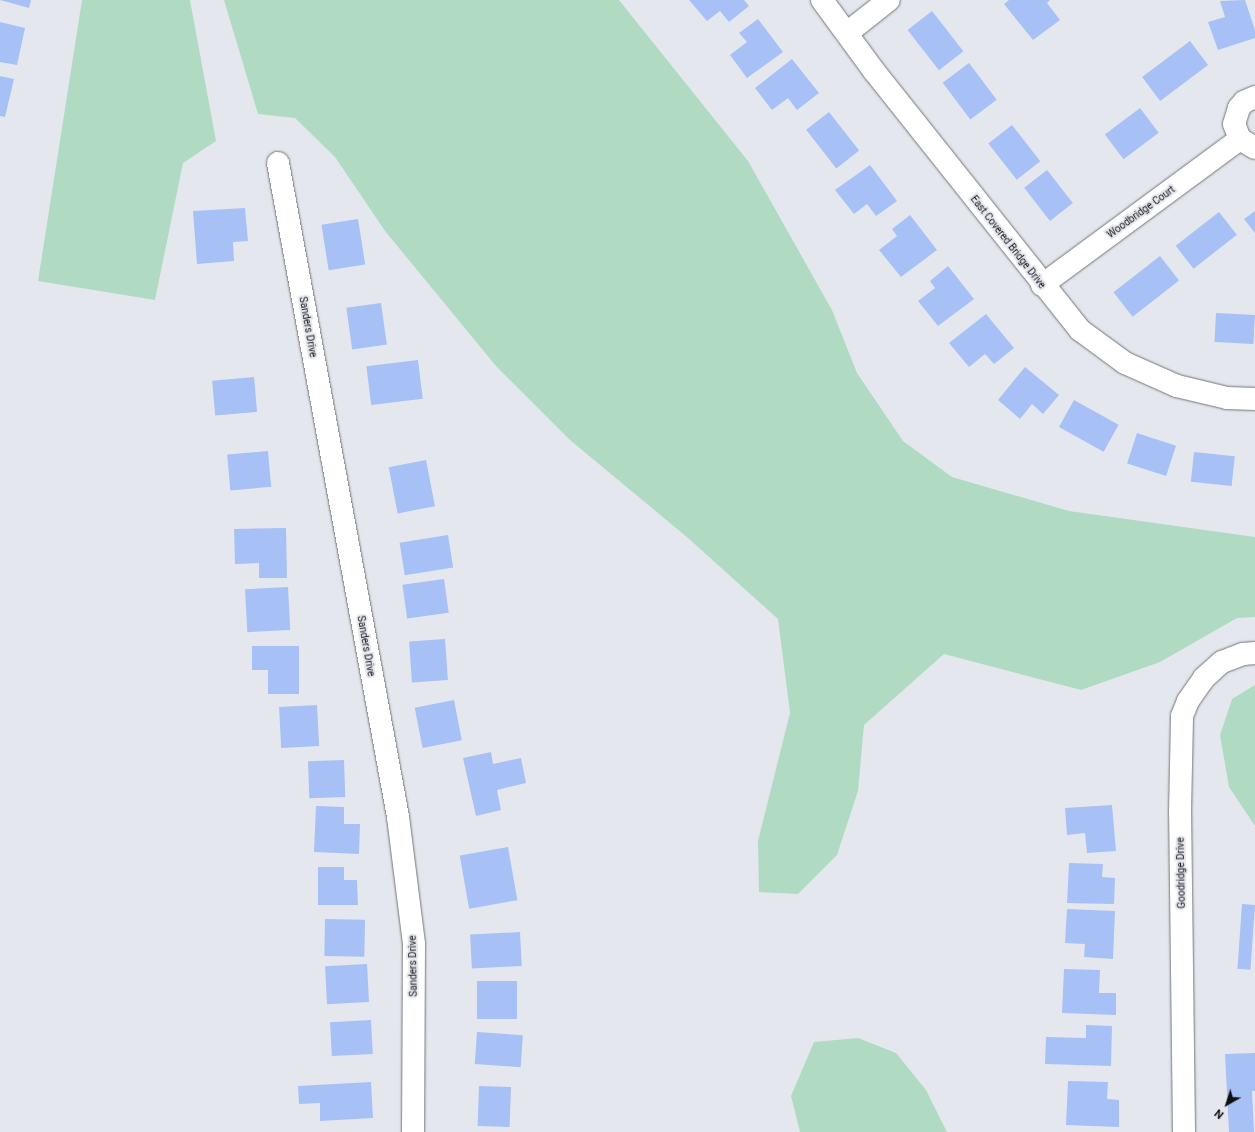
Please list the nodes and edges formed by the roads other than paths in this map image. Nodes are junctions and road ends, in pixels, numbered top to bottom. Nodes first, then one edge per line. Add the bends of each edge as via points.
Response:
1 (822, 0) edge
2 (890, 0) edge
3 (847, 33) junction
4 (1255, 97) edge
5 (1248, 144) edge
6 (278, 163) dead end
7 (1042, 285) junction
8 (1255, 399) edge
9 (1255, 653) edge
10 (413, 1132) edge
11 (1184, 1132) edge

1 - 3 street, East Covered Bridge Drive
2 - 3 street
3 - 7 street, East Covered Bridge Drive
4 - 5 street, Woodbridge Court via 1244,102 1235,115 1236,132
5 - 7 street, Woodbridge Court
6 - 10 street, Sanders Drive via 398,817 414,944
7 - 8 street, East Covered Bridge Drive via 1080,330 1125,363 1177,386 1227,398
9 - 11 street, Goodridge Drive via 1243,654 1222,662 1204,678 1188,701 1182,716 1180,813

